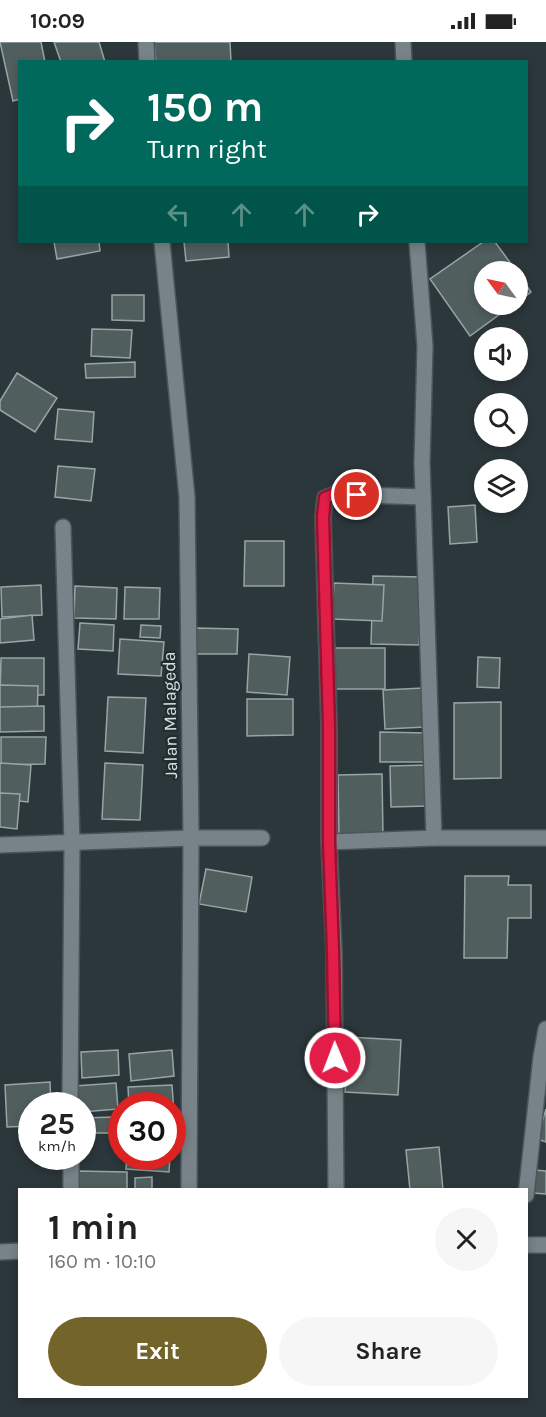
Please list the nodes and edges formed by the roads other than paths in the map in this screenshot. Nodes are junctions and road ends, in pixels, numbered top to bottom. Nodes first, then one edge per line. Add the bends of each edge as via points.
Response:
1 (146, 42) edge
2 (403, 42) edge
3 (147, 60) edge
4 (404, 60) edge
5 (162, 243) edge
6 (417, 243) edge
7 (423, 497) junction
8 (63, 527) dead end
9 (191, 838) junction
10 (262, 838) dead end
11 (434, 838) junction
12 (546, 838) edge
13 (329, 842) junction
14 (72, 843) junction
15 (0, 844) edge
16 (546, 1029) edge
17 (70, 1092) edge
18 (71, 1170) edge
19 (71, 1188) edge
20 (189, 1188) edge
21 (336, 1188) edge
22 (527, 1188) edge
23 (528, 1245) edge
24 (546, 1245) edge
25 (18, 1251) edge
26 (0, 1252) edge

1 - 3 street
2 - 4 street
5 - 9 street, Jalan Malageda via 187,497
6 - 7 street via 425,346
7 - 11 street
7 - 13 street via 335,494 325,498
8 - 14 street
9 - 10 street
9 - 14 street
9 - 20 street, Jalan Malageda
11 - 12 street
11 - 13 street
13 - 21 street
14 - 15 street
14 - 17 street
16 - 22 street
18 - 19 street
23 - 24 street
25 - 26 street

